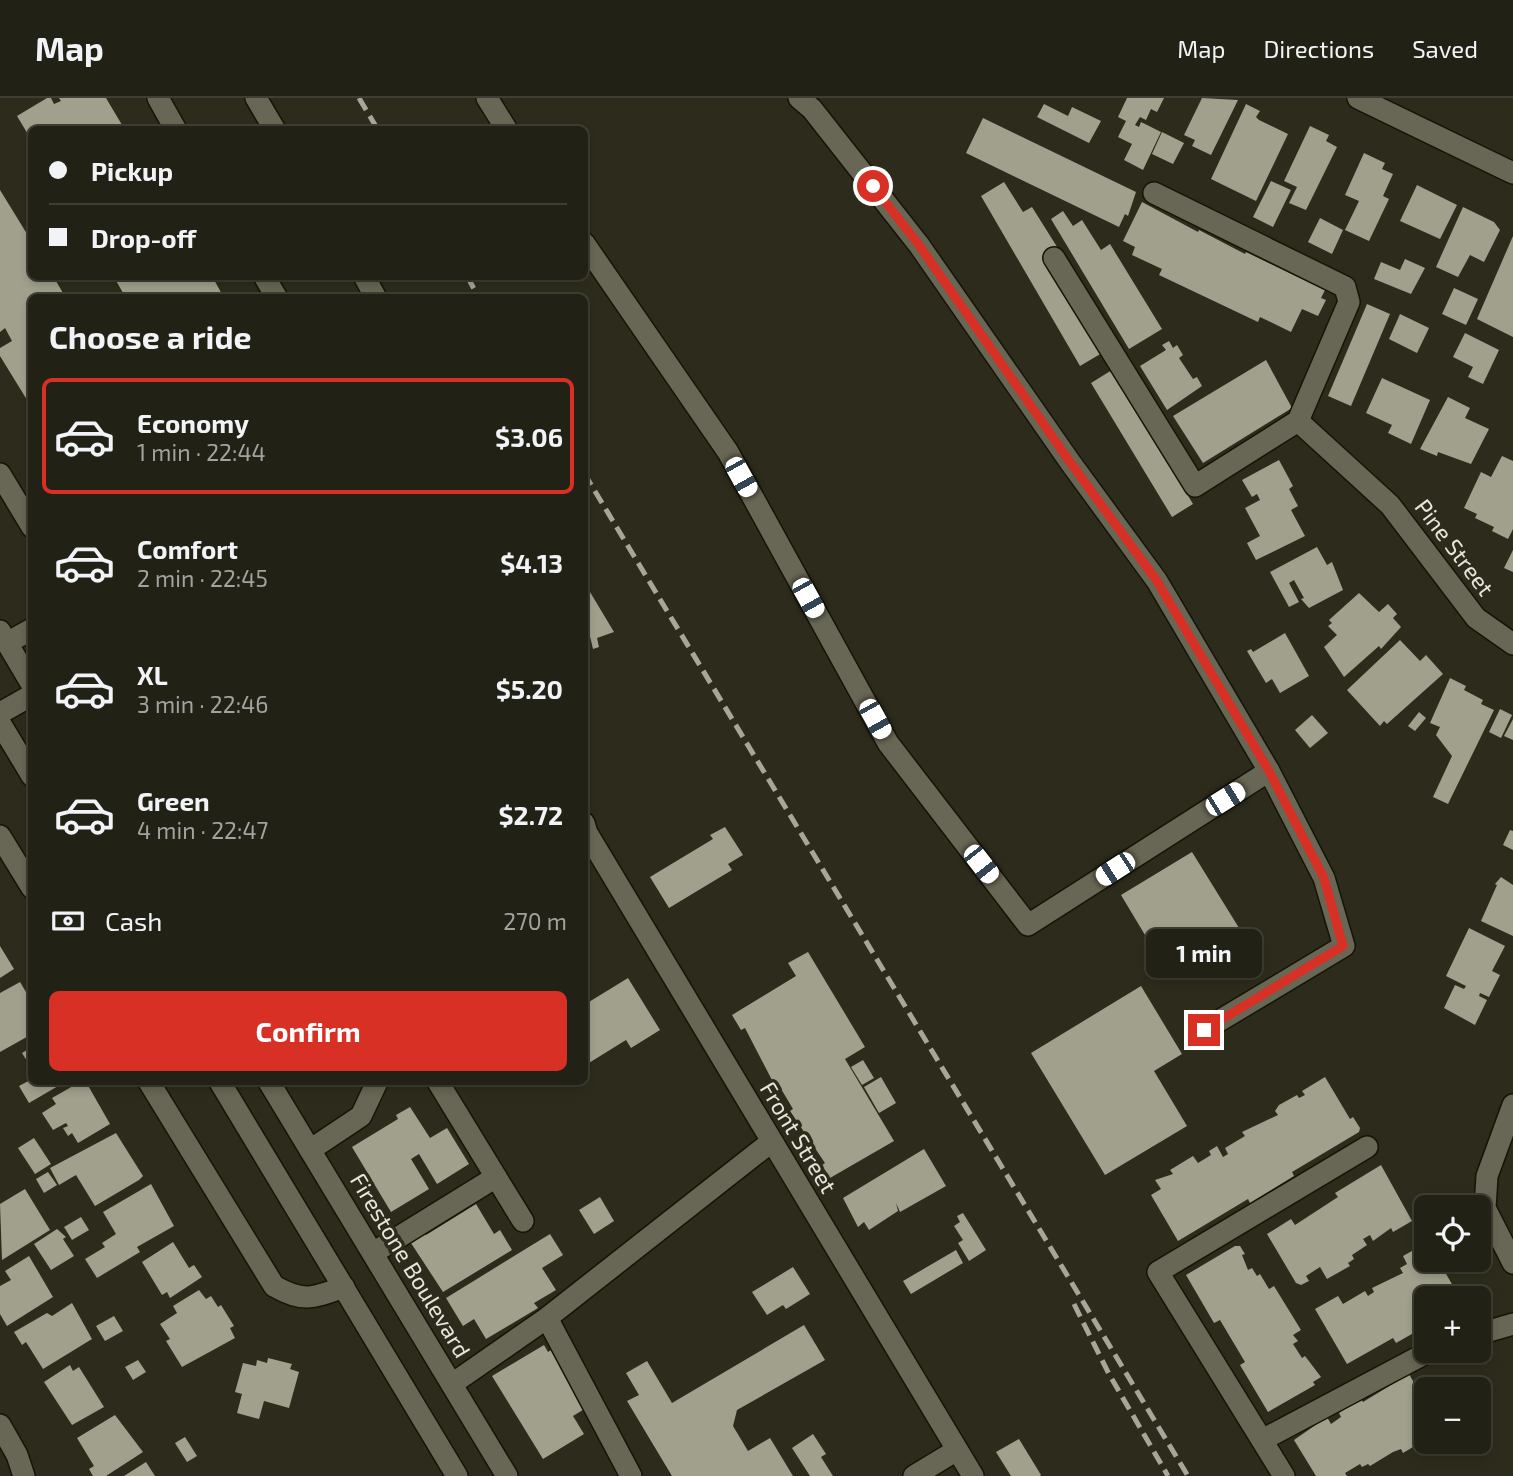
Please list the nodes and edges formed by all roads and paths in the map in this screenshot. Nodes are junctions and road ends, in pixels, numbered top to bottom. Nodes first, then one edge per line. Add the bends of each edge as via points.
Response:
1 (158, 98) edge
2 (256, 98) edge
3 (487, 98) edge
4 (799, 98) edge
5 (1358, 98) edge
6 (174, 126) edge
7 (273, 126) edge
8 (504, 126) edge
9 (1513, 173) edge
10 (1154, 193) dead end
11 (588, 249) edge
12 (1054, 258) dead end
13 (1298, 421) junction
14 (0, 474) edge
15 (28, 520) edge
16 (28, 630) edge
17 (4, 637) edge
18 (1513, 644) edge
19 (28, 678) edge
20 (28, 697) edge
21 (0, 713) edge
22 (0, 723) edge
23 (28, 769) edge
24 (1269, 771) junction
25 (588, 835) edge
26 (0, 836) edge
27 (28, 882) edge
28 (1204, 1030) dead end
29 (151, 1085) edge
30 (222, 1085) edge
31 (272, 1085) edge
32 (376, 1085) edge
33 (440, 1085) edge
34 (1513, 1105) edge
35 (771, 1142) junction
36 (1367, 1147) dead end
37 (310, 1150) junction
38 (496, 1177) junction
39 (523, 1221) dead end
40 (373, 1253) junction
41 (1513, 1263) edge
42 (344, 1287) junction
43 (547, 1318) junction
44 (1513, 1324) edge
45 (1491, 1330) edge
46 (1414, 1359) edge
47 (452, 1384) junction
48 (0, 1425) edge
49 (1262, 1440) junction
50 (957, 1450) junction
51 (24, 1476) edge
52 (457, 1476) edge
53 (507, 1476) edge
54 (631, 1476) edge
55 (914, 1476) edge
56 (973, 1476) edge
57 (1284, 1476) edge

1 - 6 street
2 - 7 street
3 - 8 street
4 - 24 street via 812,108 919,245 1157,581
5 - 9 street
10 - 13 street via 1345,287 1349,302
11 - 24 street via 728,452 888,743 1028,925
12 - 13 street via 1195,486
13 - 18 street, Pine Street via 1390,505 1476,618
14 - 15 street
16 - 17 street
17 - 19 street
20 - 21 street
22 - 23 street
24 - 28 street via 1324,878 1343,946
25 - 35 street, Front Street
26 - 27 street
29 - 42 street via 274,1286 293,1297 311,1298
30 - 42 street
31 - 37 street, Firestone Boulevard
32 - 37 street via 361,1116
33 - 38 street
34 - 41 street via 1487,1176 1485,1208
35 - 43 street
35 - 50 street, Front Street
36 - 49 street via 1158,1272
37 - 40 street, Firestone Boulevard
38 - 39 street
38 - 40 street
40 - 47 street, Firestone Boulevard
42 - 52 street
43 - 47 street
43 - 54 street
44 - 45 street
46 - 49 street
47 - 53 street, Firestone Boulevard
48 - 51 street via 18,1455
49 - 57 street
50 - 55 street
50 - 56 street, Front Street

